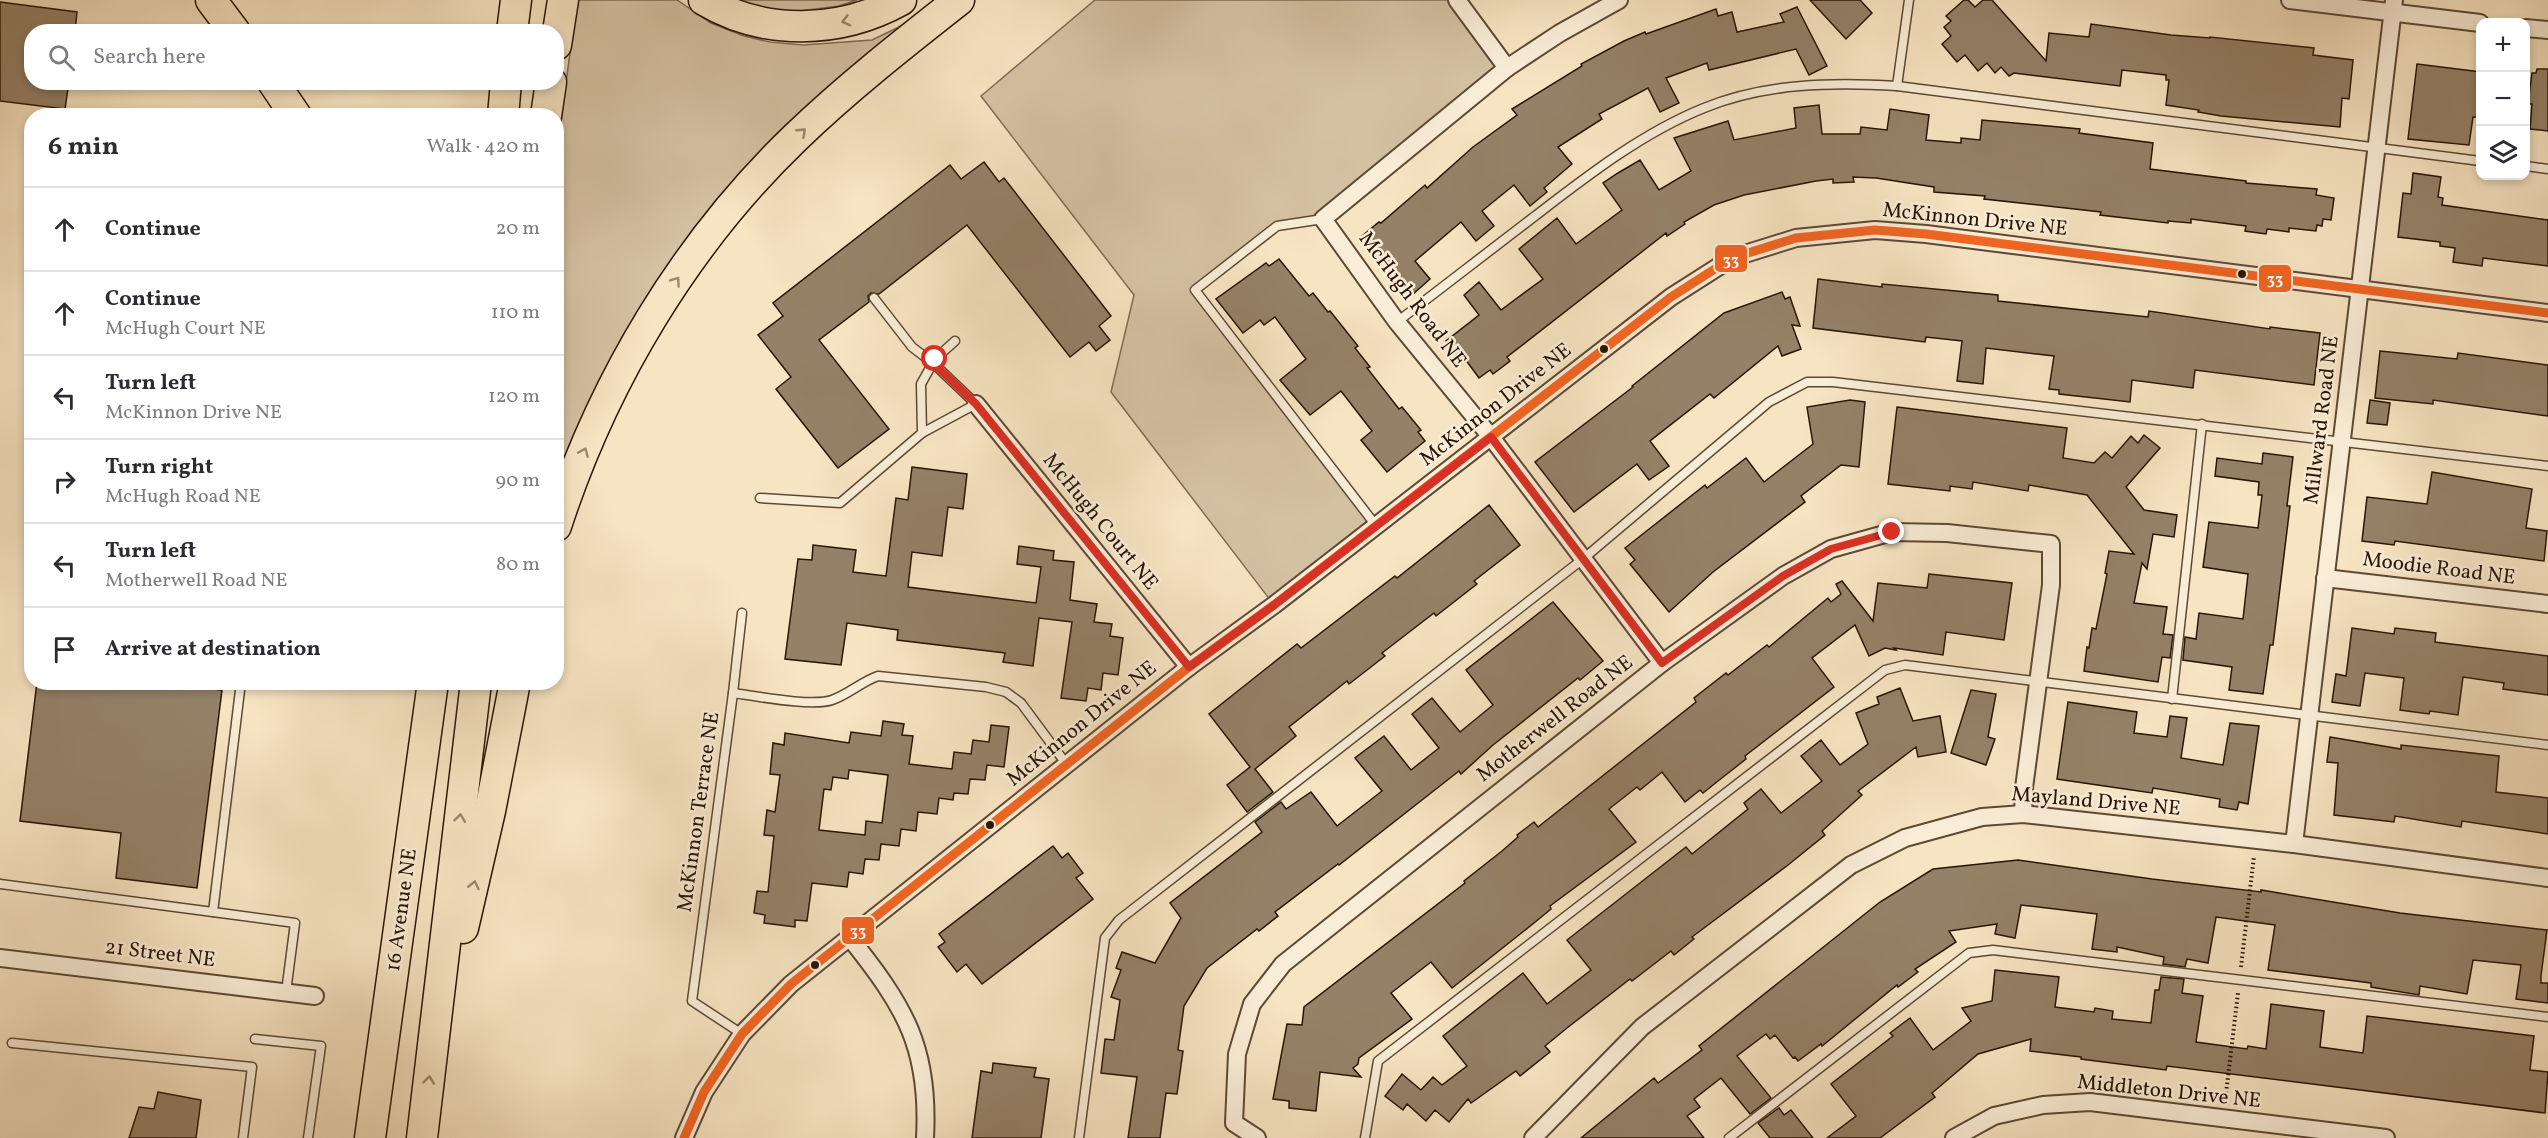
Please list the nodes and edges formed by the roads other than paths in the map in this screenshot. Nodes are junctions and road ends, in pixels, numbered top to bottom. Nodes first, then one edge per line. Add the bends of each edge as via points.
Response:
1 (210, 0) edge
2 (516, 0) edge
3 (563, 0) edge
4 (704, 0) edge
5 (901, 0) edge
6 (959, 0) edge
7 (1457, 0) edge
8 (1619, 0) edge
9 (1909, 0) edge
10 (2290, 0) edge
11 (2394, 6) edge
12 (2476, 22) edge
13 (229, 24) edge
14 (513, 24) edge
15 (559, 24) edge
16 (2530, 28) edge
17 (2548, 30) edge
18 (1507, 68) junction
19 (1897, 86) junction
20 (278, 90) edge
21 (505, 90) edge
22 (550, 90) edge
23 (291, 108) edge
24 (504, 108) edge
25 (547, 108) edge
26 (2377, 148) junction
27 (2476, 160) edge
28 (2530, 167) edge
29 (2548, 169) edge
30 (1323, 219) junction
31 (2360, 291) junction
32 (874, 298) dead end
33 (2548, 313) edge
34 (1397, 322) junction
35 (955, 341) dead end
36 (933, 363) junction
37 (976, 404) junction
38 (2202, 424) junction
39 (922, 433) junction
40 (1491, 437) junction
41 (2342, 440) junction
42 (2548, 466) edge
43 (760, 498) dead end
44 (564, 505) edge
45 (1377, 526) junction
46 (1583, 559) junction
47 (2325, 578) junction
48 (2548, 604) edge
49 (742, 613) dead end
50 (1662, 663) junction
51 (1189, 667) junction
52 (2037, 682) junction
53 (240, 690) edge
54 (413, 690) edge
55 (432, 690) edge
56 (476, 690) edge
57 (513, 690) edge
58 (733, 693) junction
59 (2172, 699) junction
60 (2309, 716) junction
61 (2548, 745) edge
62 (1068, 765) junction
63 (2023, 814) junction
64 (415, 816) junction
65 (2294, 844) junction
66 (2548, 878) edge
67 (0, 884) edge
68 (213, 912) junction
69 (850, 938) junction
70 (0, 958) edge
71 (286, 992) junction
72 (315, 996) dead end
73 (438, 1002) junction
74 (2548, 1017) edge
75 (742, 1034) junction
76 (255, 1039) dead end
77 (12, 1043) dead end
78 (380, 1068) junction
79 (243, 1138) edge
80 (308, 1138) edge
81 (360, 1138) edge
82 (370, 1138) edge
83 (422, 1138) edge
84 (684, 1138) edge
85 (925, 1138) edge
86 (1078, 1138) edge
87 (1257, 1138) edge
88 (1365, 1138) edge
89 (1533, 1138) edge
90 (1729, 1138) edge
91 (1954, 1138) edge
92 (2386, 1138) edge

1 - 13 highway
2 - 14 highway
3 - 15 highway
5 -> 4 highway via 864,16 813,27 756,21
44 -> 6 highway via 627,361 652,316 709,235 801,132
7 - 18 street
8 - 18 street
9 - 19 lane
10 - 11 street
11 - 12 street
11 - 26 street, Millward Road NE
16 - 17 street
18 - 30 street
19 - 26 lane
19 - 34 lane via 1840,83 1775,89 1704,107 1650,135 1583,179
20 - 23 highway
21 - 24 highway
22 - 25 highway
26 - 27 lane
26 - 31 street, Millward Road NE
28 - 29 lane
30 - 34 street, McHugh Road NE
30 - 45 lane via 1277,226 1195,290
31 - 33 street, McKinnon Drive NE
31 - 40 street, McKinnon Drive NE via 1926,234 1875,230 1796,238 1732,258 1671,297
31 - 41 street, Millward Road NE
32 - 36 lane via 912,347
34 - 40 street, McHugh Road NE
35 - 36 lane
36 - 37 lane
36 - 39 lane via 921,384
37 - 39 lane
37 - 51 street, McHugh Court NE
38 - 41 lane
38 - 46 lane via 1807,382 1769,402
38 - 59 lane
39 - 43 lane via 840,503
40 - 45 street, McKinnon Drive NE
40 - 46 street, McHugh Road NE
41 - 42 lane
41 - 47 street, Millward Road NE
45 - 51 street, McKinnon Drive NE
46 - 50 street, McHugh Road NE
46 - 86 lane via 1119,920 1105,938
47 - 48 street, Moodie Road NE
47 - 60 street, Millward Road NE
49 - 58 lane
50 - 52 street, Motherwell Road NE via 1783,576 1831,549 1892,532 1947,532 2051,544 2051,585
50 - 87 street, Motherwell Road NE via 1282,964 1252,1004 1237,1054 1234,1123
51 - 62 street, McKinnon Drive NE
52 - 59 lane
52 - 63 street, Motherwell Road NE
52 - 88 lane via 1905,665 1885,670 1378,1061
53 - 68 lane
54 - 64 highway
55 - 64 highway, 16 Avenue NE
73 -> 56 highway
73 -> 57 highway via 466,921
58 - 62 lane, McKinnon Terrace NE via 830,701 878,676 986,687 1006,692 1021,703
58 - 75 lane, McKinnon Terrace NE via 692,1000
59 - 60 lane
60 - 61 lane
60 - 65 street, Millward Road NE
62 - 69 street, McKinnon Drive NE
63 - 65 street, Mayland Drive NE
63 - 89 street, Mayland Drive NE via 1982,817 1905,838 1851,865 1642,1027
64 - 78 highway, 16 Avenue NE
65 - 66 street, Mayland Drive NE
67 - 68 lane
68 - 71 lane via 295,923
69 - 75 street, McKinnon Drive NE via 791,984
69 - 85 street via 896,1001 915,1038 926,1092
70 - 71 street, 21 Street NE
71 - 72 street, 21 Street NE
83 -> 73 highway
74 - 90 lane via 1993,950 1969,953
75 - 84 street, McKinnon Drive NE via 704,1092
76 - 80 lane via 321,1046
77 - 79 lane via 252,1067
78 - 81 lane
78 - 82 highway, 16 Avenue NE
91 - 92 street, Middleton Drive NE via 1994,1116 2043,1105 2090,1102

